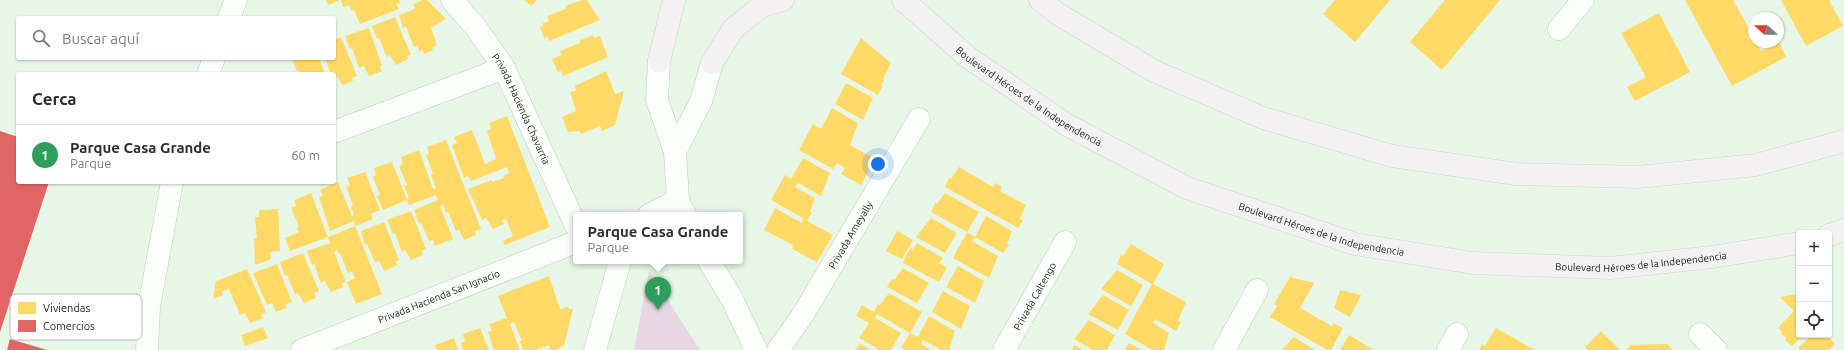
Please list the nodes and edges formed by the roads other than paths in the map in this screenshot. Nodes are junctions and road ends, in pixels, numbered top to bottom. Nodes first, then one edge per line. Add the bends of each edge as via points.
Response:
1 (236, 0) edge
2 (452, 0) edge
3 (674, 0) edge
4 (783, 0) edge
5 (903, 0) edge
6 (1040, 0) edge
7 (1583, 0) edge
8 (231, 16) edge
9 (1559, 30) dead end
10 (213, 60) edge
11 (659, 61) joint
12 (712, 63) joint
13 (504, 68) junction
14 (209, 72) edge
15 (919, 119) dead end
16 (336, 131) edge
17 (1844, 141) edge
18 (675, 152) junction
19 (172, 184) edge
20 (681, 207) edge
21 (661, 212) edge
22 (573, 219) edge
23 (1844, 230) edge
24 (1832, 234) edge
25 (1065, 242) dead end
26 (573, 243) edge
27 (1796, 243) edge
28 (619, 264) edge
29 (712, 264) edge
30 (1257, 290) dead end
31 (1700, 334) dead end
32 (147, 350) edge
33 (302, 350) edge
34 (594, 350) edge
35 (756, 350) edge
36 (778, 350) edge
37 (1004, 350) edge
38 (1224, 350) edge
39 (1716, 350) edge

1 - 8 street
2 - 13 street, Privada Hacienda Chavarría via 478,29
3 - 11 main road
4 - 12 main road via 762,6 733,29
5 - 27 main road, Boulevard Héroes de la Independencia via 969,58 1067,125 1188,188 1355,244 1473,263 1610,268 1712,257
6 - 17 main road via 1058,14 1154,71 1263,118 1392,156 1516,174 1638,177 1756,165
7 - 9 street
10 - 14 street
11 - 18 street via 657,100
12 - 18 street via 700,101
13 - 16 street
13 - 22 street, Privada Hacienda Chavarría
15 - 36 street, Privada Ameyally via 802,316
18 - 20 street
19 - 32 street via 149,307
20 - 21 street
23 - 24 main road
25 - 37 street, Privada Caltengo
26 - 33 street, Privada Hacienda San Ignacio
28 - 34 street
29 - 35 street
30 - 38 street
31 - 39 street

